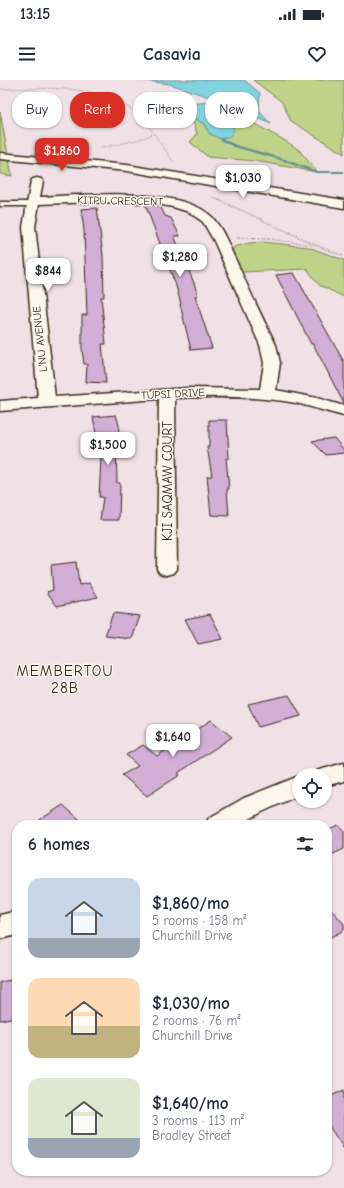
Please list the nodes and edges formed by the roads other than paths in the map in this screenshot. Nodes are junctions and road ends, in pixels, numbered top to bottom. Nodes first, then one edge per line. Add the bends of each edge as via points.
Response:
1 (0, 156) edge
2 (37, 181) dead end
3 (32, 202) junction
4 (0, 204) edge
5 (344, 204) edge
6 (267, 393) junction
7 (167, 394) junction
8 (47, 402) junction
9 (0, 406) edge
10 (344, 411) edge
11 (166, 569) dead end
12 (344, 772) edge
13 (332, 775) edge
14 (292, 788) edge
15 (227, 820) edge
16 (12, 924) edge
17 (0, 927) edge

1 - 5 street via 133,169
2 - 3 street, L'NU AVENUE
3 - 4 lane
3 - 6 street, KITPU CRESCENT via 136,199 167,201 203,215 212,226 268,344 272,364
3 - 8 street, L'NU AVENUE via 29,227
6 - 7 street, TUPSI DRIVE via 215,391
6 - 10 street, TUPSI DRIVE via 294,397
7 - 8 street, TUPSI DRIVE
7 - 11 street, KJI SAQMAW COURT
8 - 9 street, TUPSI DRIVE
12 - 13 street
14 - 15 street
16 - 17 street

